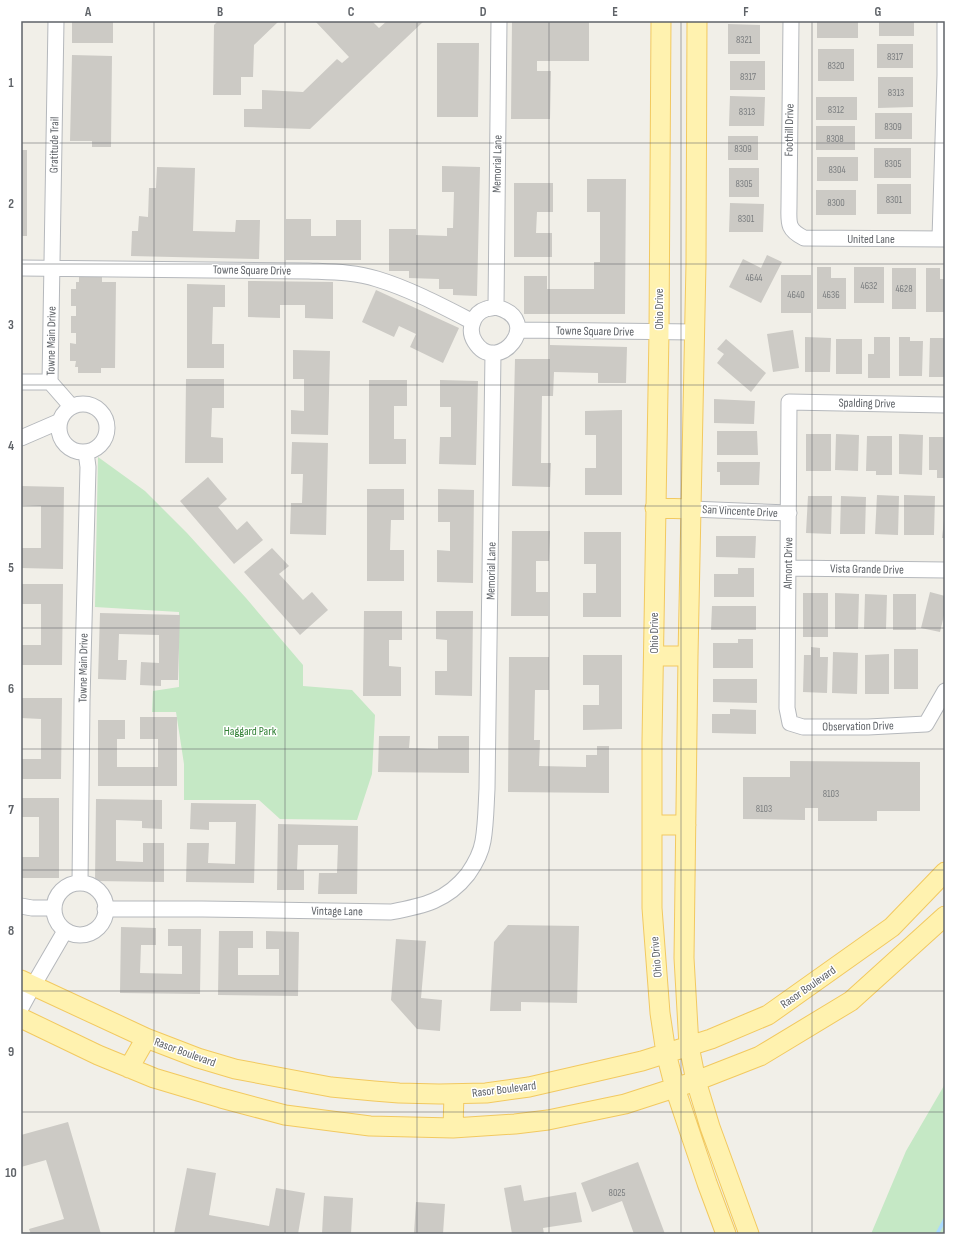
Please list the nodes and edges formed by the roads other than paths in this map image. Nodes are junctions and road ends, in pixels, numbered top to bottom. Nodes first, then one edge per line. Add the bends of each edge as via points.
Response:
1 (56, 21) edge
2 (499, 21) edge
3 (661, 21) edge
4 (697, 21) edge
5 (791, 21) edge
6 (945, 21) edge
7 (945, 75) edge
8 (798, 235) joint
9 (943, 238) edge
10 (21, 268) edge
11 (53, 268) junction
12 (496, 307) junction
13 (473, 322) junction
14 (518, 330) junction
15 (659, 332) junction
16 (695, 332) junction
17 (493, 353) junction
18 (21, 382) edge
19 (50, 382) junction
20 (789, 402) joint
21 (945, 404) edge
22 (71, 406) junction
23 (58, 422) junction
24 (21, 438) edge
25 (86, 452) junction
26 (655, 508) junction
27 (692, 509) junction
28 (789, 513) junction
29 (788, 568) junction
30 (945, 570) edge
31 (654, 656) junction
32 (688, 656) junction
33 (945, 691) edge
34 (790, 723) joint
35 (487, 789) joint
36 (652, 825) junction
37 (686, 825) junction
38 (945, 872) edge
39 (80, 883) junction
40 (21, 906) edge
41 (54, 908) junction
42 (105, 909) junction
43 (945, 916) edge
44 (892, 927) junction
45 (66, 931) junction
46 (910, 948) junction
47 (27, 983) edge
48 (21, 1008) edge
49 (21, 1018) edge
50 (146, 1038) junction
51 (689, 1046) junction
52 (666, 1053) junction
53 (129, 1068) junction
54 (696, 1081) junction
55 (675, 1088) junction
56 (454, 1094) junction
57 (453, 1128) junction
58 (726, 1234) edge
59 (749, 1234) edge

1 - 11 street, Gratitude Trail
2 - 12 street, Memorial Lane
3 - 15 main road, Ohio Drive
4 - 16 main road
5 - 8 street, Foothill Drive via 789,222 790,228
6 - 7 street
7 - 9 street
8 - 9 street, United Lane via 817,239
10 - 11 street, Towne Square Drive
11 - 13 street, Towne Square Drive via 309,271 351,274 376,279 419,295
11 - 19 street, Towne Main Drive
12 - 13 street via 478,314
12 - 14 street via 510,313
13 - 17 street via 471,329 475,342 479,347
14 - 15 street, Towne Square Drive
14 - 17 street via 516,339 510,345 502,351
15 - 16 street, Towne Square Drive
15 - 26 main road, Ohio Drive
16 - 27 main road
17 - 35 street, Memorial Lane
18 - 19 street
19 - 22 street, Towne Main Drive
20 - 21 street, Spalding Drive
20 - 28 street, Almont Drive
22 - 23 street via 64,411
22 - 25 street via 92,405 102,412 106,420 106,437 94,450
23 - 24 street
23 - 25 street via 60,437 66,446
25 - 39 street, Towne Main Drive via 88,475
26 - 27 main road
26 - 31 main road, Ohio Drive
27 - 28 street, San Vincente Drive
27 - 32 main road
28 - 29 street, Almont Drive
29 - 30 street, Vista Grande Drive
29 - 34 street, Almont Drive via 787,708
31 - 32 main road
31 - 36 main road, Ohio Drive
32 - 37 main road
33 - 34 street, Observation Drive via 926,724 803,727
35 - 42 street, Vintage Lane via 483,841 473,867 453,890 437,900 416,907 391,912
36 - 37 main road
36 - 52 main road, Ohio Drive via 652,908 660,1014
37 - 51 main road via 684,958
38 - 44 main road, Rasor Boulevard
39 - 41 street via 63,890 56,898
39 - 42 street via 97,890 103,898
40 - 41 street
41 - 45 street via 57,922
42 - 45 street via 103,920 94,930 80,935
43 - 46 main road
44 - 46 main road
44 - 51 main road, Rasor Boulevard via 768,1015
45 - 47 street
46 - 54 main road via 851,1001 760,1056
47 - 48 street
47 - 50 main road, Rasor Boulevard
49 - 53 main road
50 - 53 main road
50 - 56 main road, Rasor Boulevard via 235,1069 331,1087 393,1093
51 - 52 main road, Rasor Boulevard
51 - 54 main road
52 - 55 main road, Ohio Drive
52 - 56 main road, Rasor Boulevard via 606,1070 529,1087
53 - 57 main road via 220,1098 285,1115 370,1126
54 - 55 main road
54 - 59 main road
55 - 57 main road via 625,1104 548,1120
55 - 58 main road, Ohio Drive
56 - 57 main road

